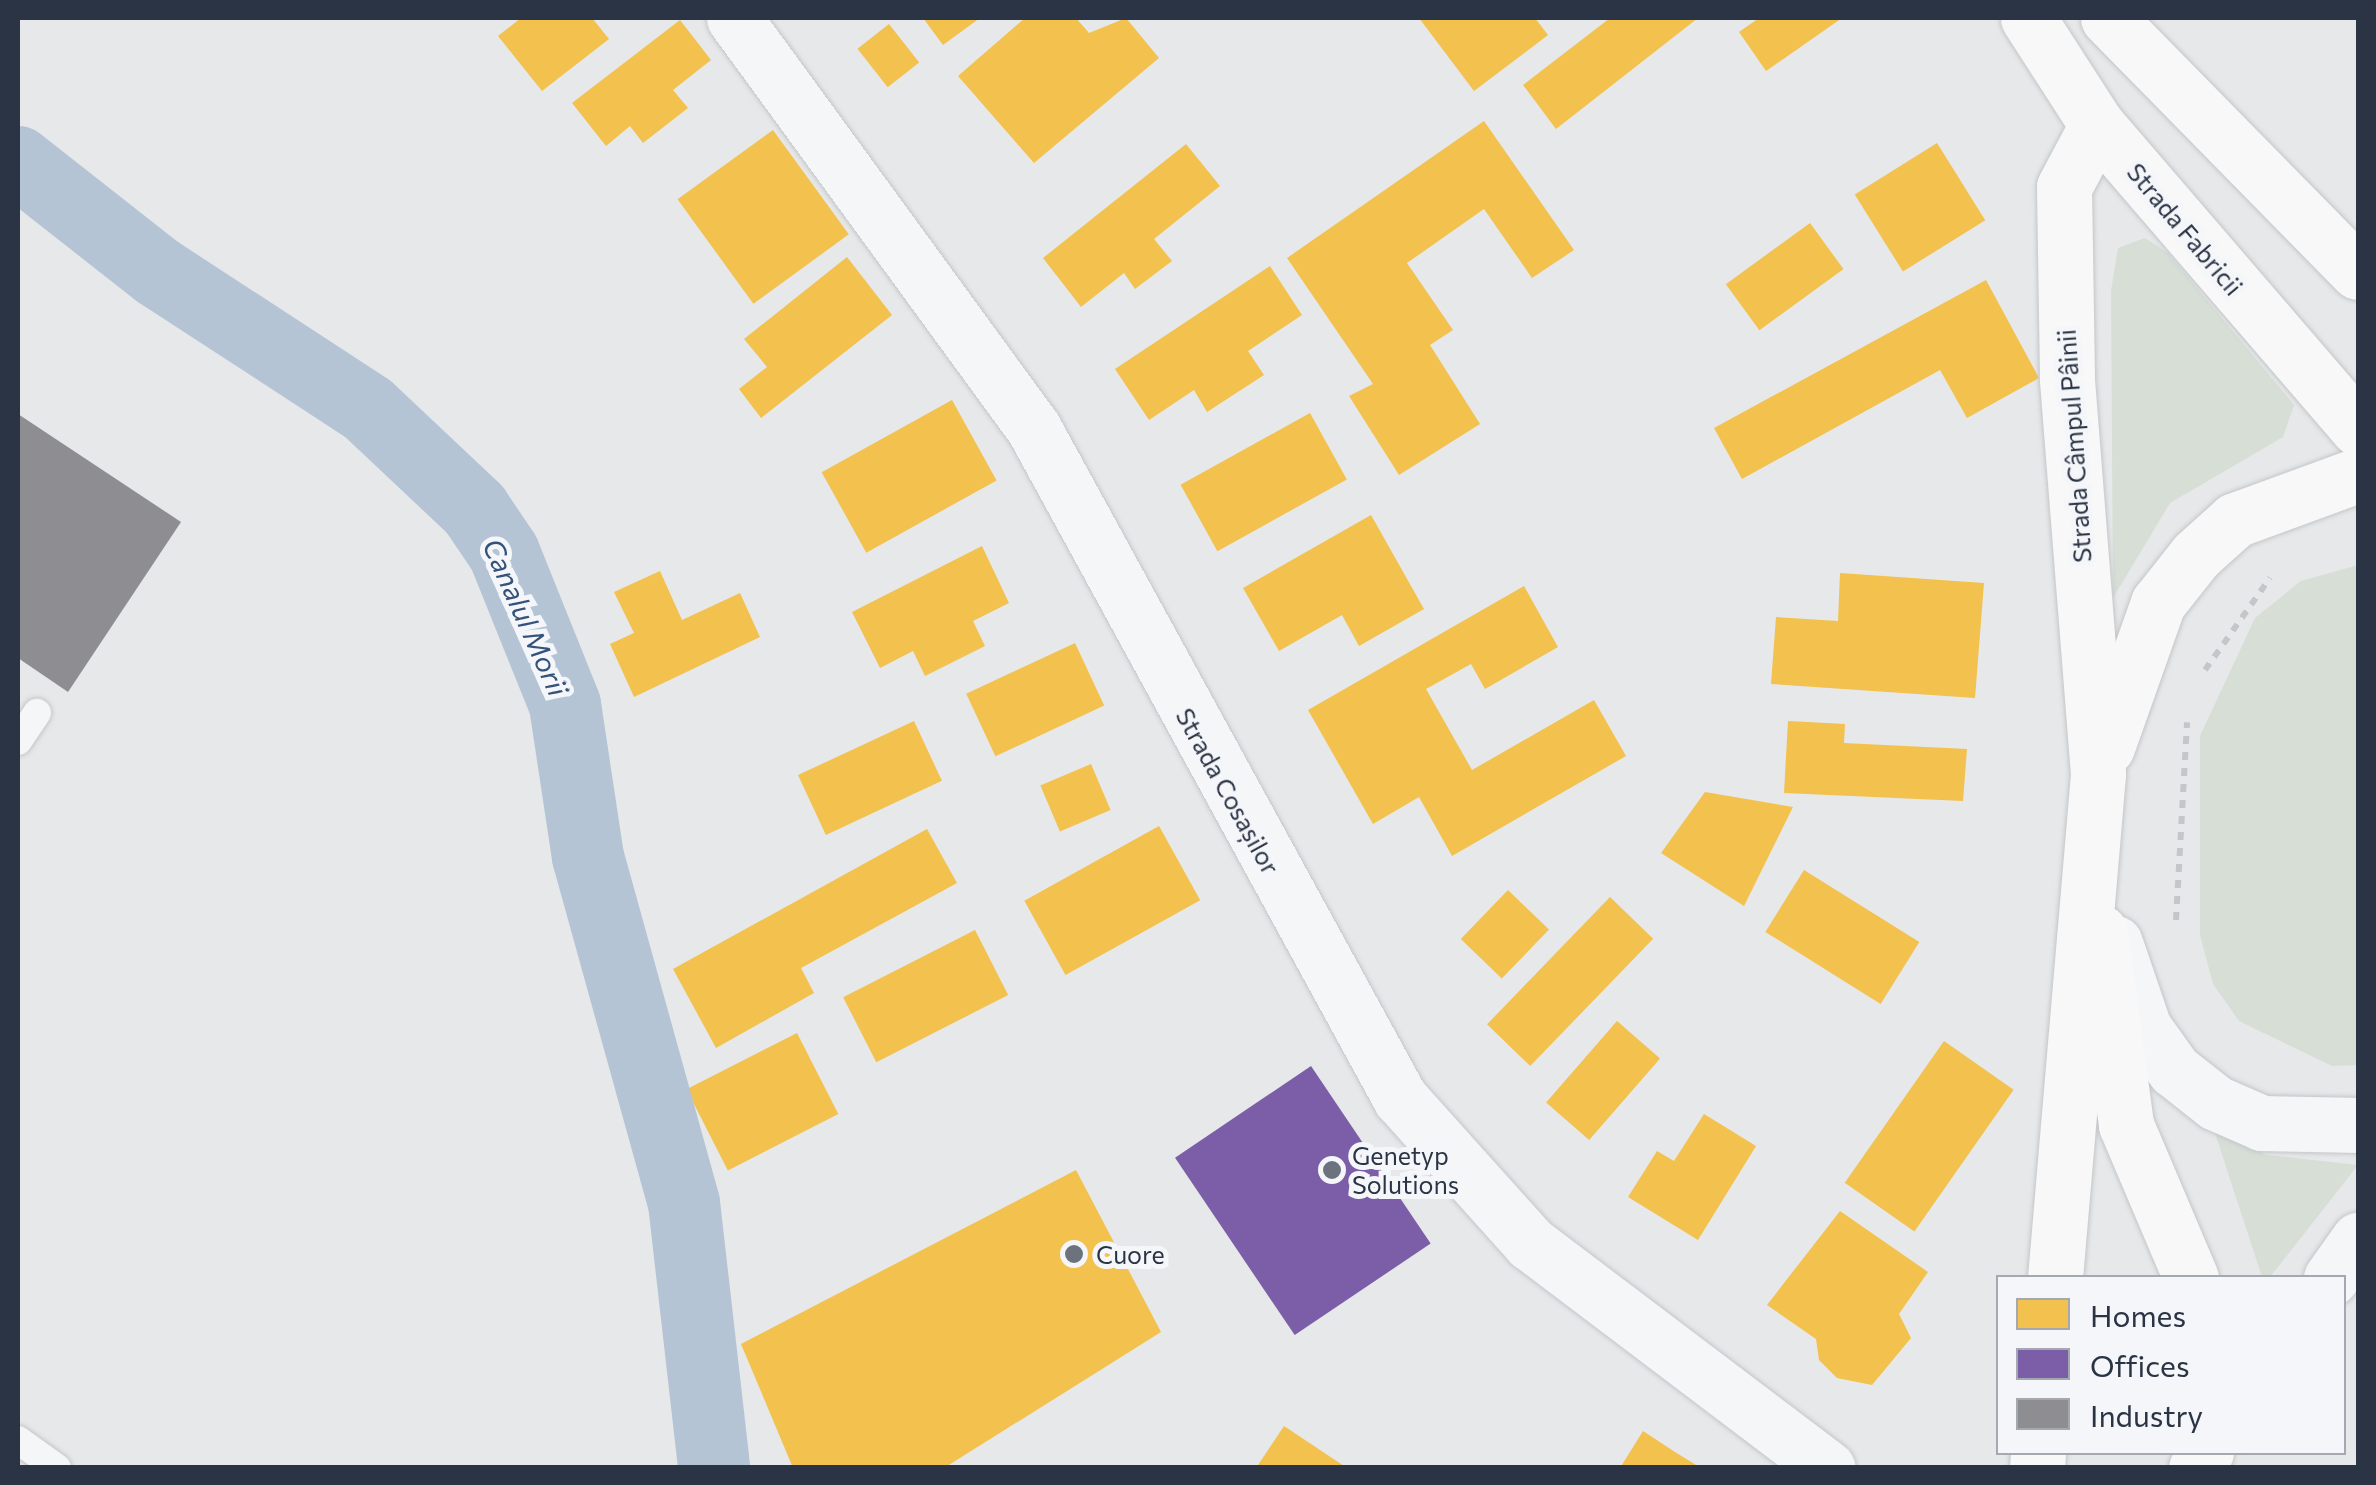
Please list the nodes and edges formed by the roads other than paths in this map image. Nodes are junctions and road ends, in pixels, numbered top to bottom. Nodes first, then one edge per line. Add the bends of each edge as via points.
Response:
1 (734, 18) edge
2 (2028, 18) edge
3 (2108, 18) edge
4 (2198, 110) junction
5 (2096, 125) junction
6 (2358, 272) edge
7 (2358, 428) edge
8 (2358, 475) edge
9 (36, 712) dead end
10 (18, 740) edge
11 (2098, 774) junction
12 (2094, 879) junction
13 (2358, 1125) edge
14 (2358, 1240) edge
15 (2054, 1275) edge
16 (2190, 1275) edge
17 (2333, 1275) edge
18 (18, 1440) edge
19 (57, 1468) edge
20 (1828, 1468) edge

1 - 20 street, Strada Cosașilor via 1034,429 1400,1098 1530,1242
2 - 5 street, Strada Fabricii
3 - 4 street
4 - 5 street via 2137,105
4 - 6 street
5 - 7 street, Strada Fabricii
5 - 11 street, Strada Câmpul Pâinii via 2064,187 2067,378
8 - 11 street, Strada Câmpul Pâinii via 2235,520 2196,555 2158,604
9 - 10 lane
11 - 12 street, Strada Câmpul Pâinii
12 - 13 street, Strada Câmpul Pâinii via 2144,1028 2174,1070 2216,1103 2262,1122
12 - 15 street, Strada Câmpul Pâinii via 2074,974
12 - 16 street, Strada Câmpul Pâinii via 2126,1125
14 - 17 street
18 - 19 lane

